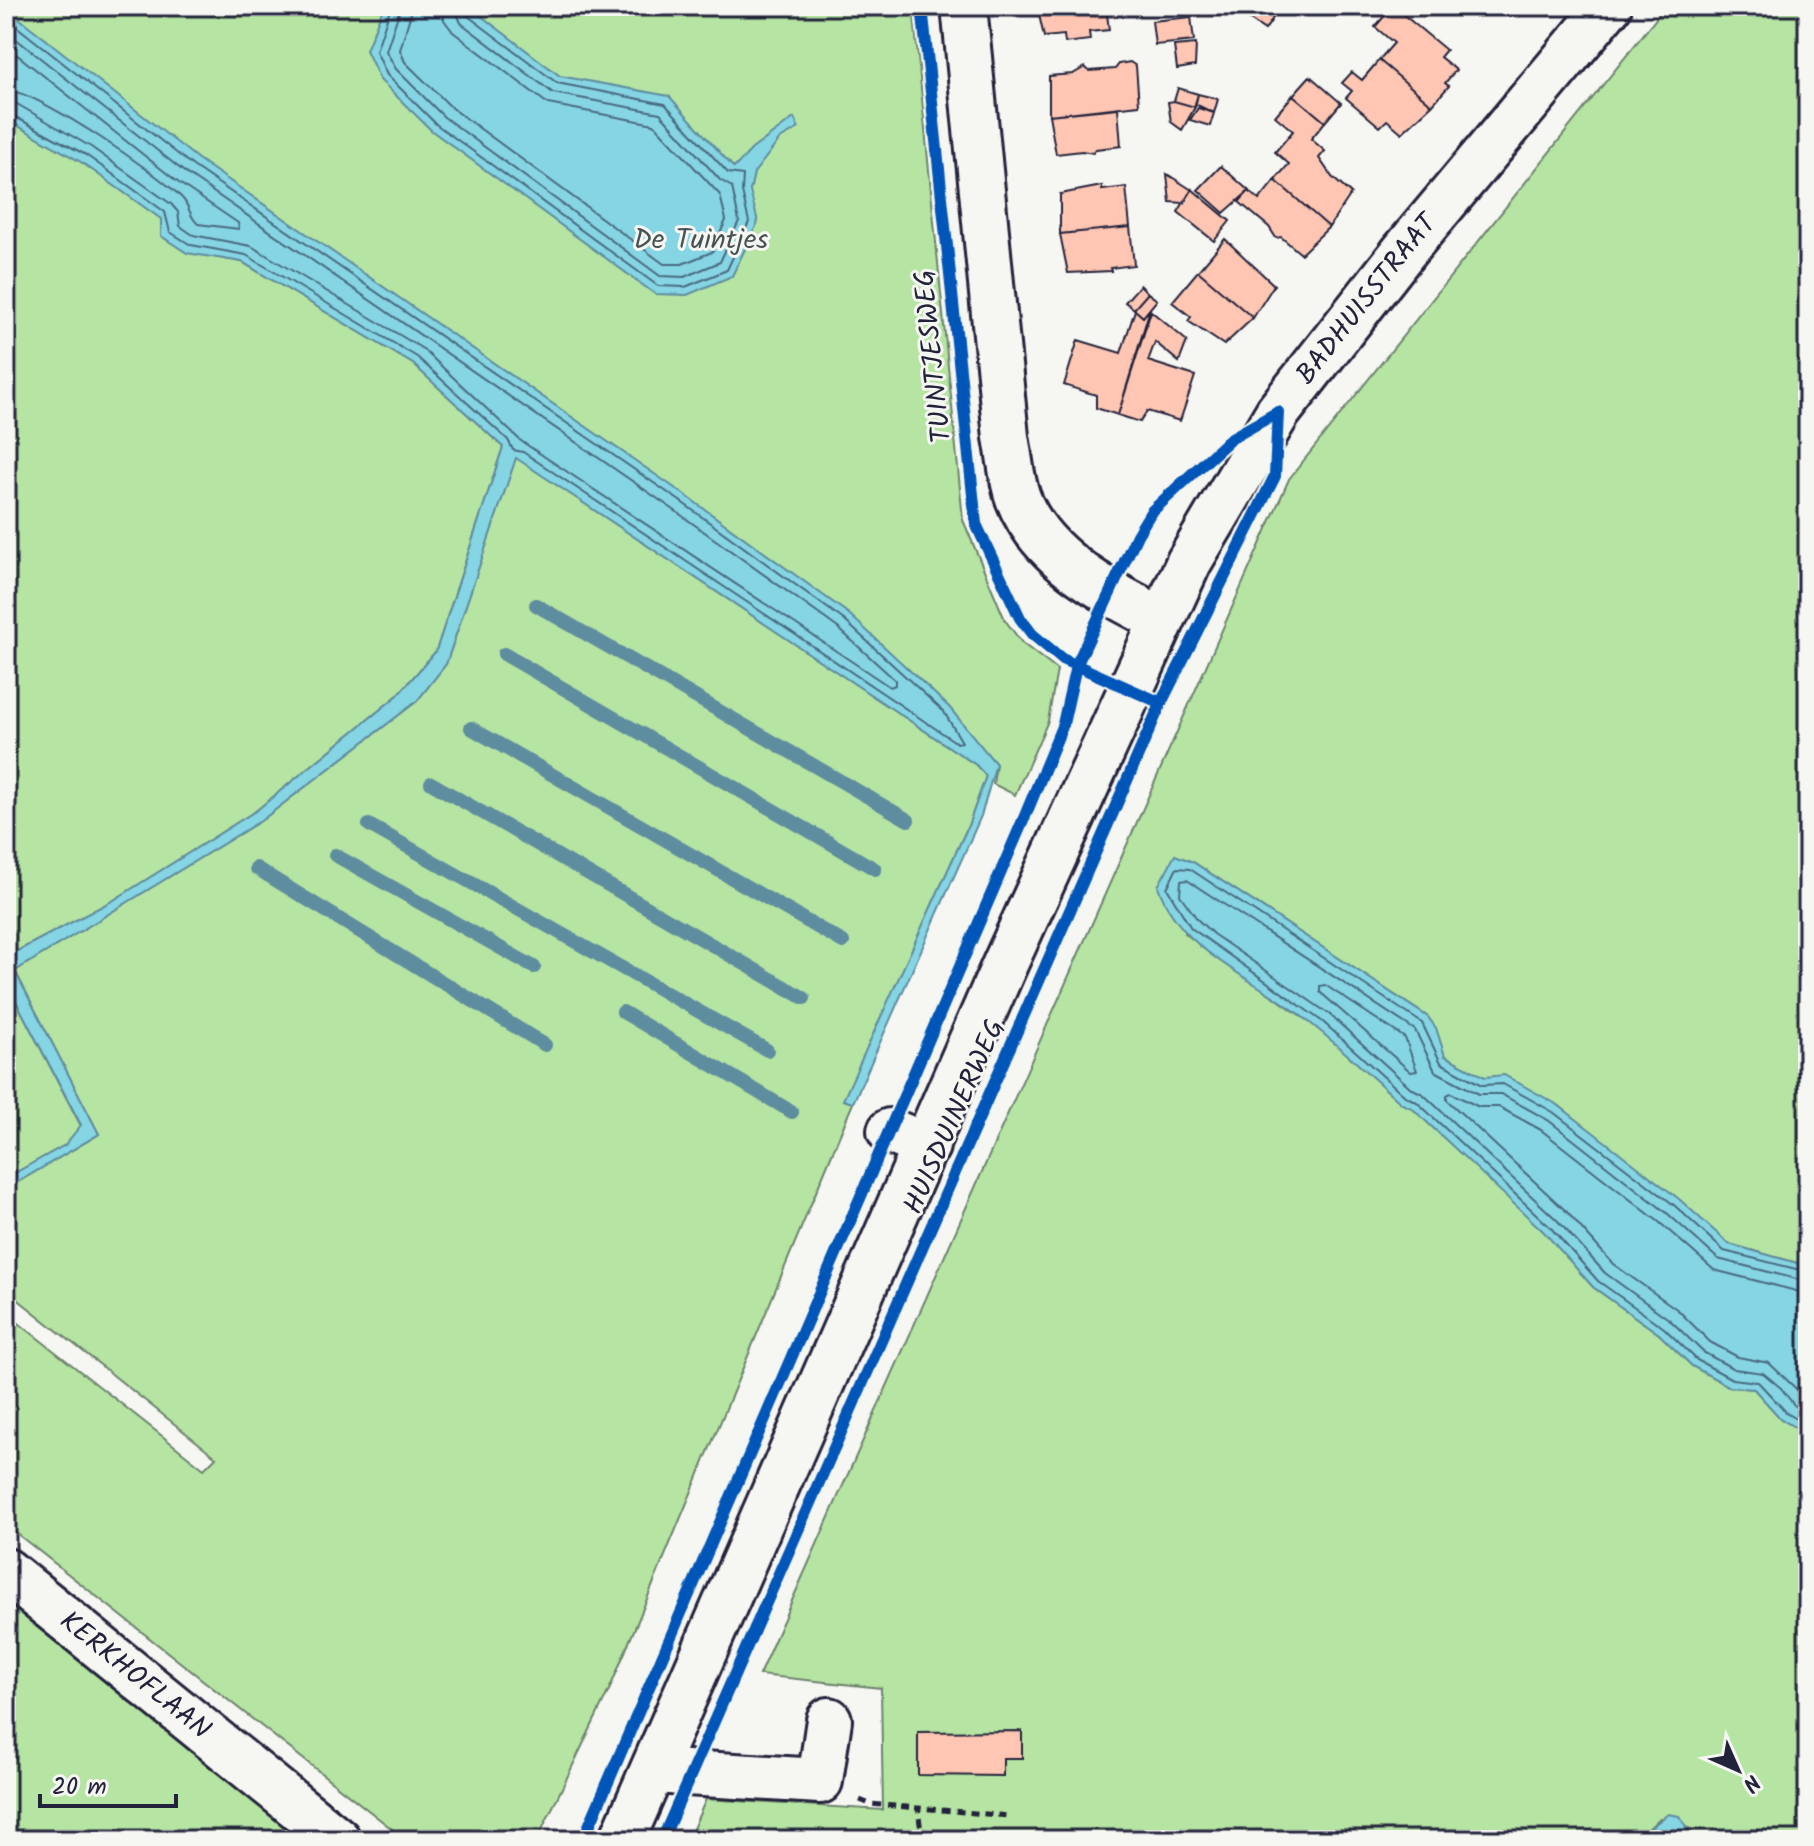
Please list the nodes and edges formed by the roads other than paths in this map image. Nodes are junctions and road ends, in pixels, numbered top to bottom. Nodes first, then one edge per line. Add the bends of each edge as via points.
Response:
1 (964, 6) edge
2 (1609, 6) edge
3 (1160, 619) junction
4 (6, 1571) edge
5 (829, 1720) dead end
6 (653, 1771) junction
7 (338, 1840) edge
8 (622, 1840) edge

1 - 3 street via 1003,406 1017,495 1059,556 1108,592
2 - 3 street, BADHUISSTRAAT via 1278,412
3 - 6 street, HUISDUINERWEG via 908,1138
4 - 7 street, KERKHOFLAAN
5 - 6 street via 820,1781
6 - 8 street, HUISDUINERWEG

